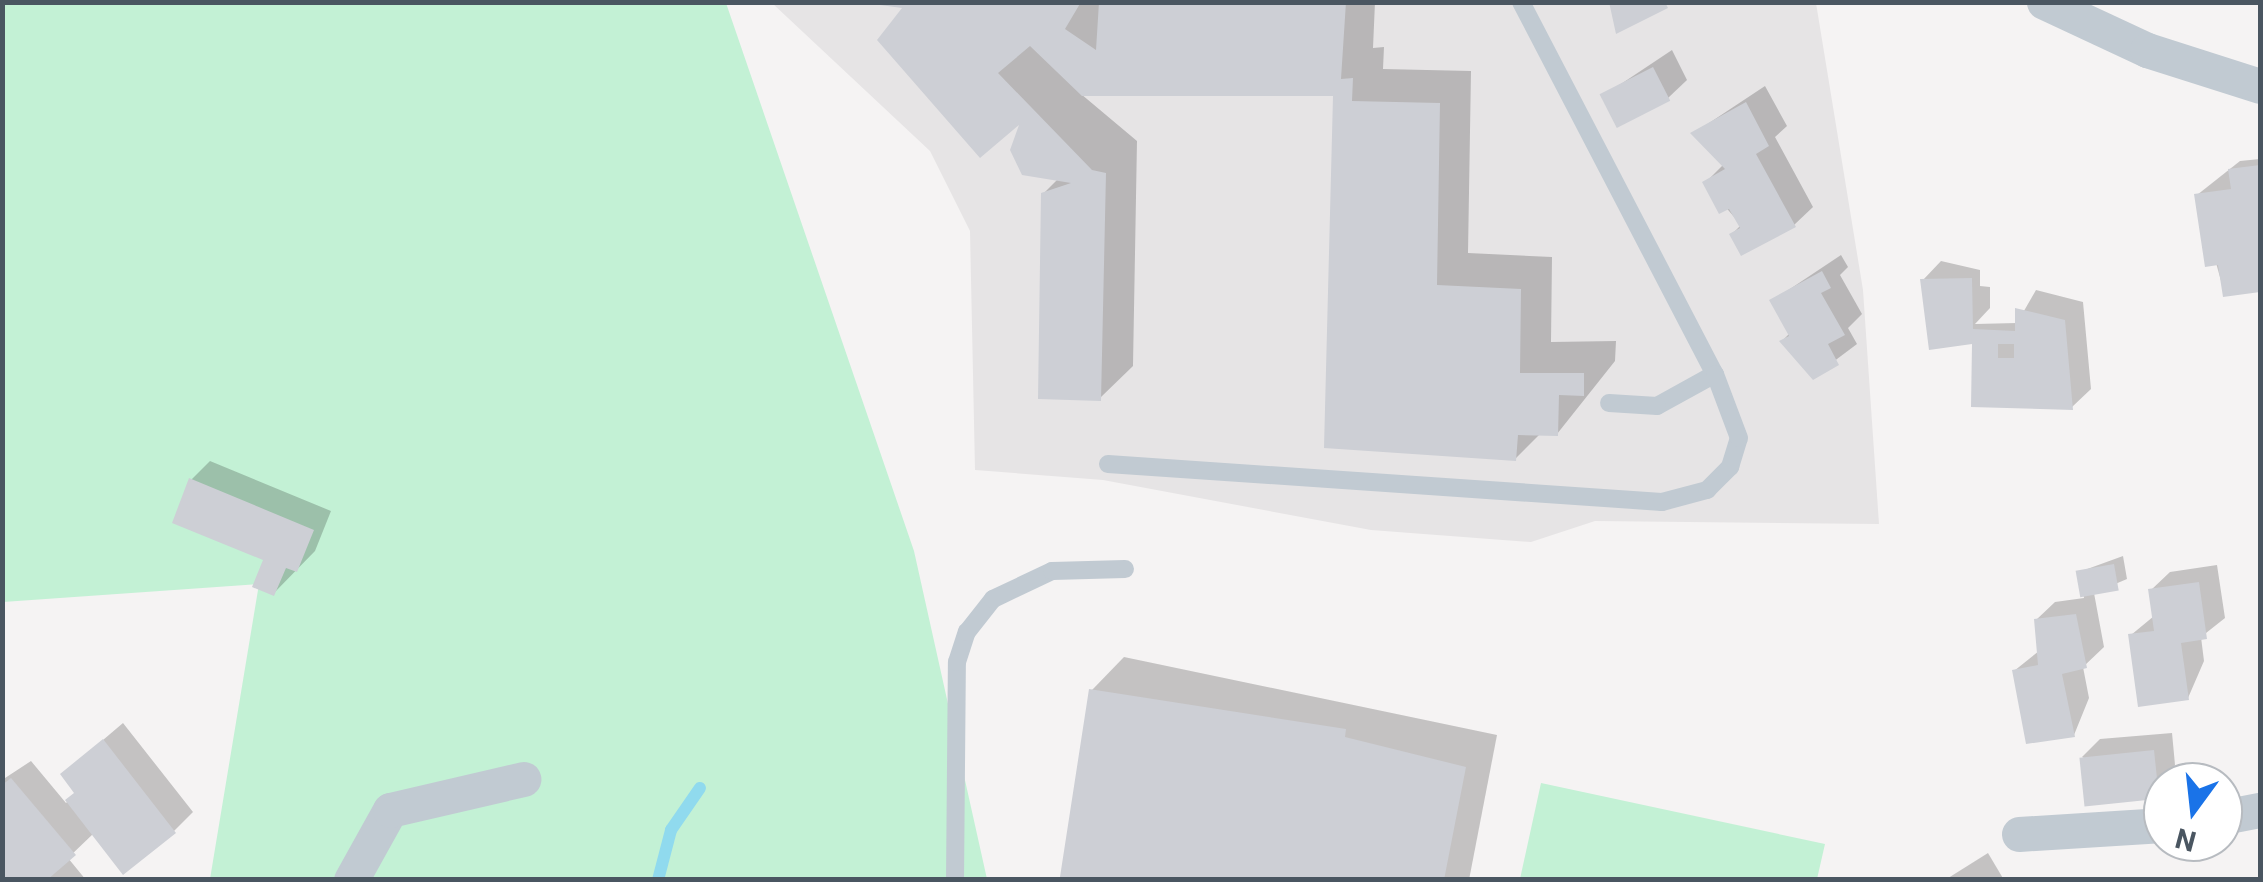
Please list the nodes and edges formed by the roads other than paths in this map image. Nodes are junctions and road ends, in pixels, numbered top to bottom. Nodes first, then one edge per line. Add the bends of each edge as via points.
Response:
1 (1521, 2) edge
2 (2044, 2) edge
3 (2260, 86) edge
4 (1715, 374) junction
5 (1609, 403) dead end
6 (1108, 464) dead end
7 (1125, 569) dead end
8 (522, 778) dead end
9 (2143, 826) edge
10 (2019, 834) dead end
11 (351, 880) edge
12 (955, 880) edge

1 - 4 lane
2 - 3 street via 2148,50
4 - 5 lane via 1658,406
4 - 6 lane via 1739,438 1730,467 1707,490 1662,502
7 - 12 lane via 1052,571 993,599 968,632 957,662
8 - 11 street via 390,810
9 - 10 street

